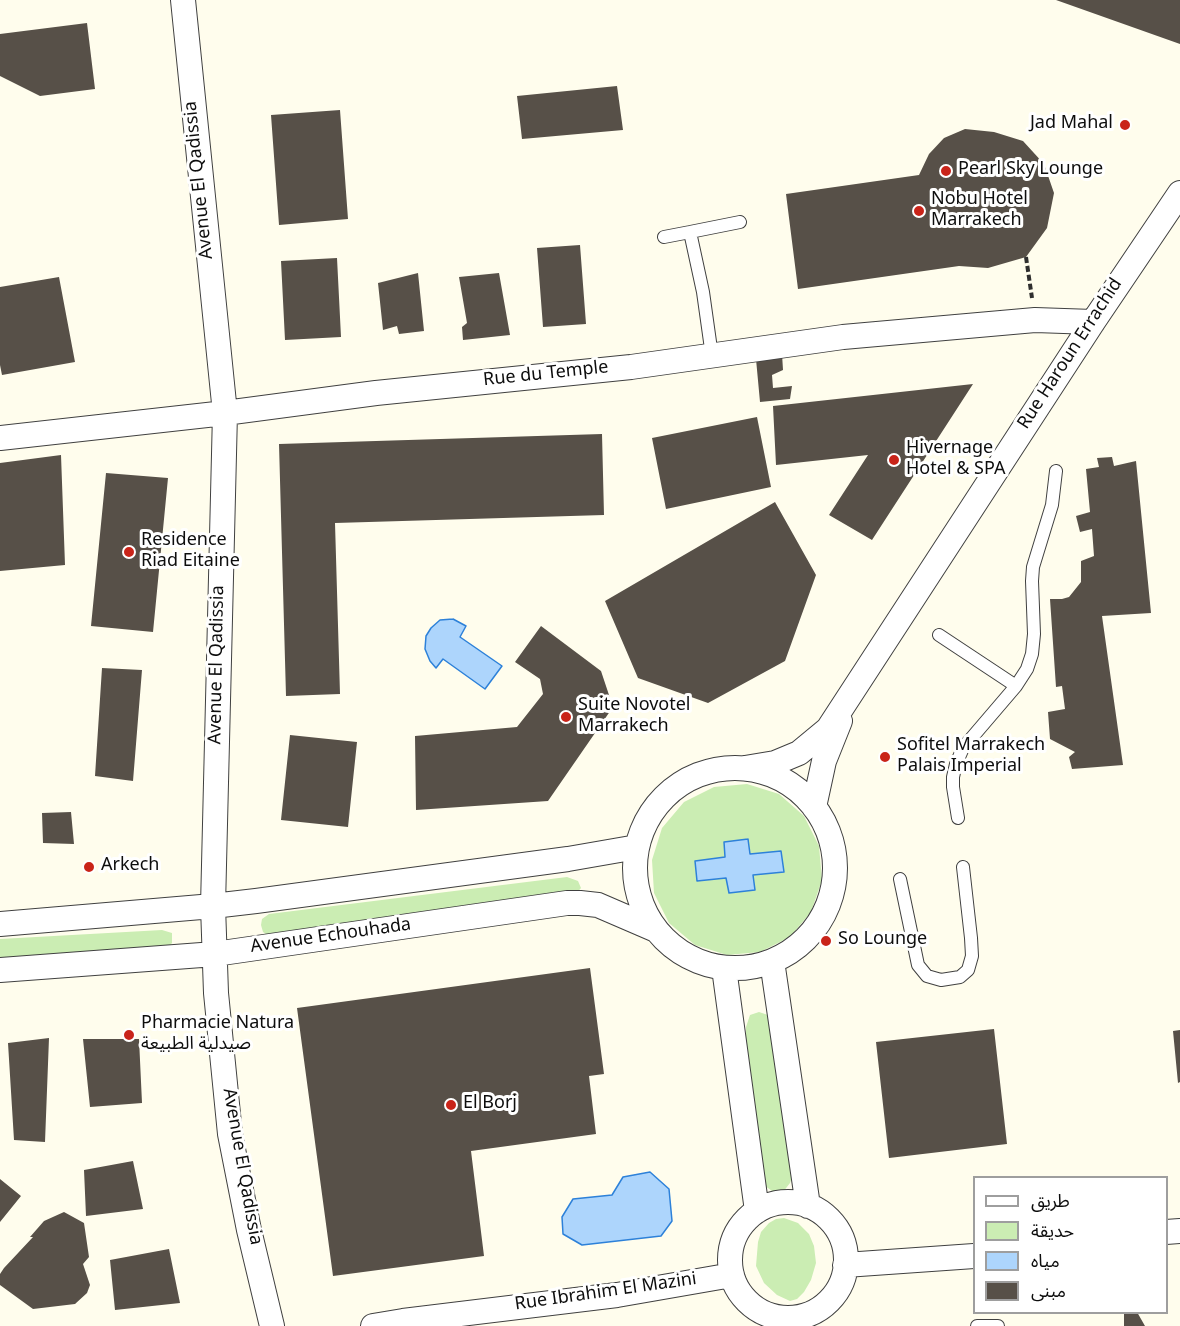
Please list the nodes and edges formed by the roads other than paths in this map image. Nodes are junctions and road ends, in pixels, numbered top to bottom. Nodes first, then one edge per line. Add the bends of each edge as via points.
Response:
1 (183, 0) edge
2 (1180, 193) edge
3 (740, 222) dead end
4 (690, 232) junction
5 (664, 237) dead end
6 (1093, 322) junction
7 (712, 356) junction
8 (225, 413) junction
9 (0, 438) edge
10 (1056, 471) dead end
11 (939, 634) dead end
12 (1016, 686) junction
13 (848, 699) junction
14 (745, 768) junction
15 (814, 807) junction
16 (958, 818) dead end
17 (637, 847) junction
18 (963, 867) dead end
19 (900, 879) dead end
20 (213, 906) junction
21 (0, 924) edge
22 (656, 930) junction
23 (216, 954) junction
24 (772, 961) junction
25 (724, 968) junction
26 (0, 970) edge
27 (808, 1206) junction
28 (758, 1211) junction
29 (973, 1256) edge
30 (845, 1265) junction
31 (732, 1275) junction
32 (794, 1322) edge
33 (404, 1323) edge
34 (272, 1326) edge
35 (373, 1326) edge
36 (978, 1326) edge
37 (998, 1326) edge

1 - 8 street, Avenue El Qadissia
2 - 6 street, Rue Haroun Errachid
3 - 4 lane
4 - 5 lane
4 - 7 lane
6 - 7 street, Rue du Temple via 1035,320 843,337
6 - 13 street, Rue Haroun Errachid
7 - 8 street, Rue du Temple
8 - 9 street, Rue du Temple
8 - 20 street, Avenue El Qadissia
10 - 12 lane via 1052,505 1033,567 1032,654 1028,669
11 - 12 lane
12 - 16 lane via 963,748 953,777
13 - 14 street, Rue Haroun Errachid via 828,729 799,753 775,763
13 - 15 street, Rue Haroun Errachid via 824,761
14 - 15 street via 788,783
14 - 17 street via 713,771 676,787 654,810
15 - 24 street via 832,846 832,891 824,914 811,933 793,950
17 - 20 street
17 - 22 street via 638,891
18 - 19 lane via 972,956 968,970 960,977 941,980 927,976 918,965
20 - 21 street
20 - 23 street, Avenue El Qadissia
22 - 23 street, Avenue Echouhada via 598,905 567,903
22 - 25 street via 683,954
23 - 26 street, Avenue Echouhada
23 - 34 street, Avenue El Qadissia via 216,993 230,1134
24 - 25 street
24 - 27 street
25 - 28 street
27 - 28 street via 778,1203
27 - 30 street via 837,1229 844,1246
28 - 31 street via 746,1220 734,1239 730,1253
29 - 30 street
30 - 32 street via 832,1298
31 - 32 street via 752,1306
31 - 33 street, Rue Ibrahim El Mazini via 617,1295
33 - 35 street, Rue Ibrahim El Mazini
36 - 37 lane

